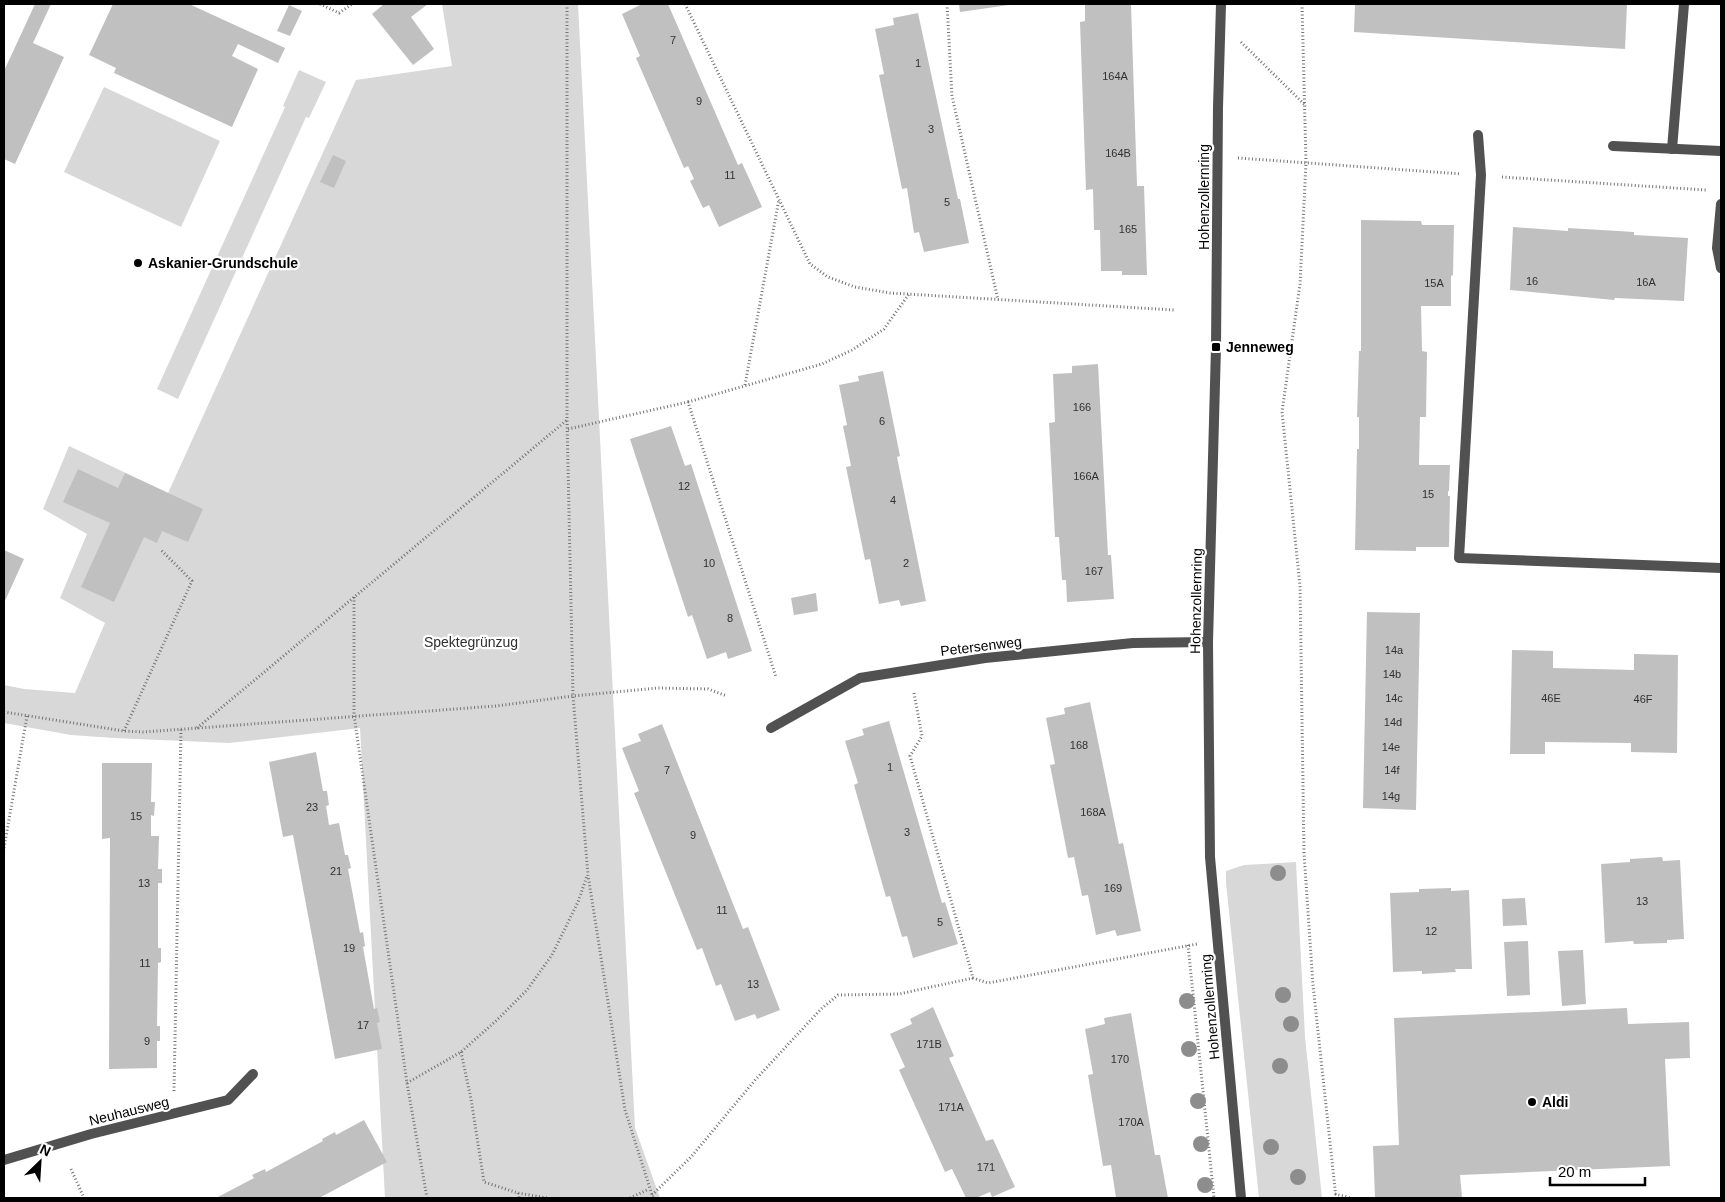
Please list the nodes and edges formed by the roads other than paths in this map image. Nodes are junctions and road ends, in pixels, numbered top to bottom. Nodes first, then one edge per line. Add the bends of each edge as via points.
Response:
1 (1221, 4) edge
2 (1684, 4) edge
3 (1478, 135) dead end
4 (1613, 146) dead end
5 (1672, 149) junction
6 (1721, 151) edge
7 (1721, 204) edge
8 (1721, 268) edge
9 (1721, 568) edge
10 (1208, 642) junction
11 (771, 728) dead end
12 (253, 1074) dead end
13 (4, 1160) edge
14 (1241, 1198) edge

1 - 10 street, Hohenzollernring
2 - 5 street
3 - 9 street via 1481,175 1459,558
4 - 5 street
5 - 6 street
7 - 8 street via 1717,248
10 - 11 street, Petersenweg via 1133,643 985,658 860,678
10 - 14 street, Hohenzollernring via 1210,856
12 - 13 street, Neuhausweg via 228,1100 91,1134

